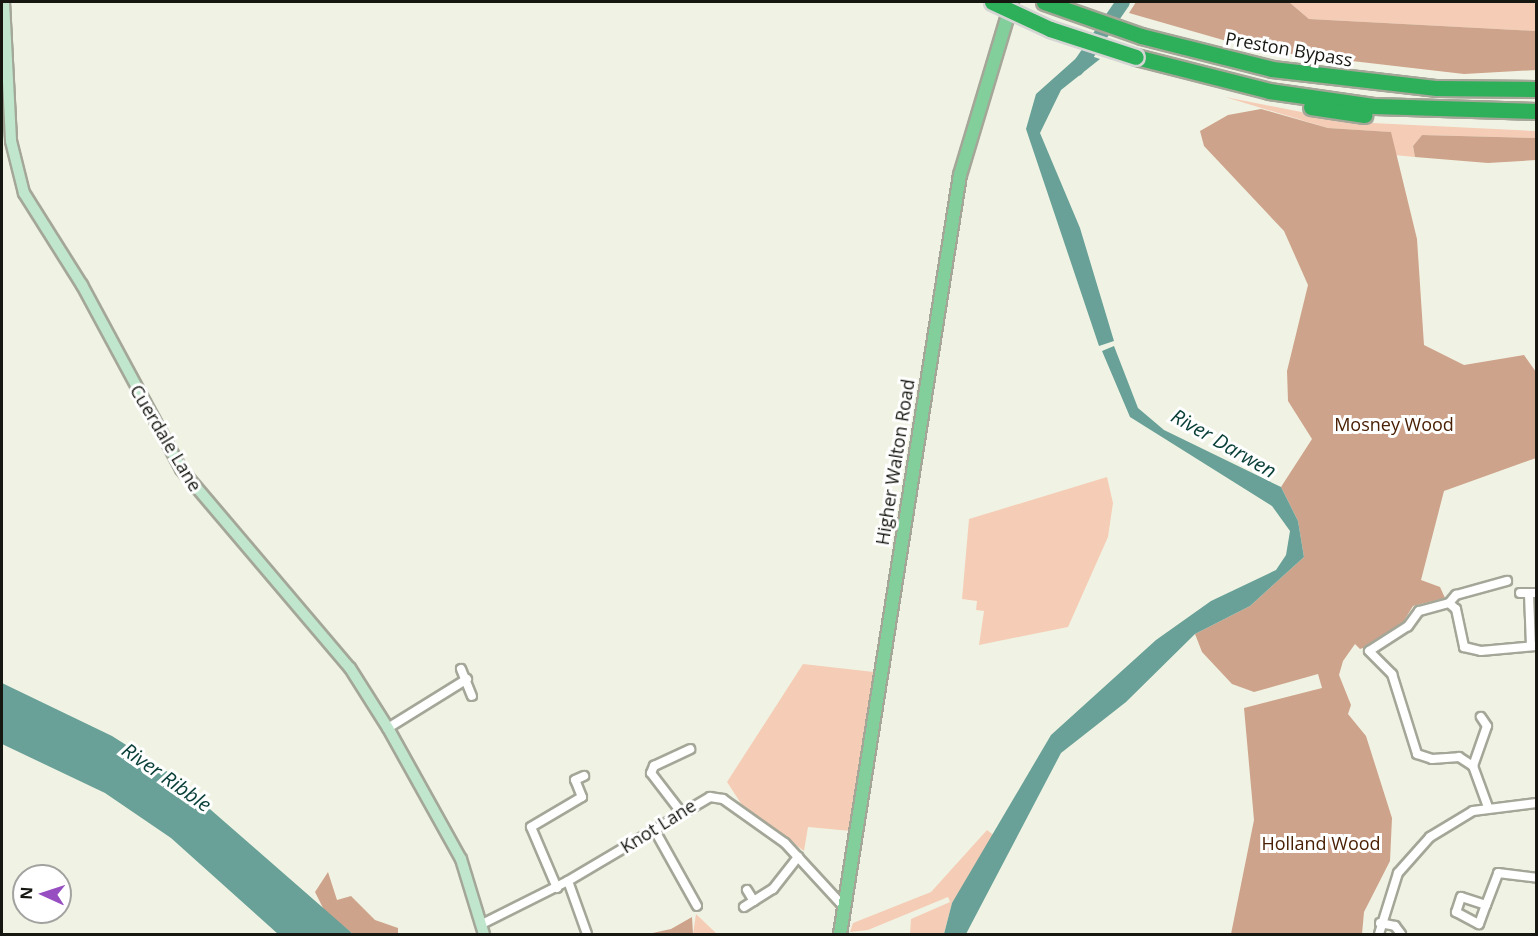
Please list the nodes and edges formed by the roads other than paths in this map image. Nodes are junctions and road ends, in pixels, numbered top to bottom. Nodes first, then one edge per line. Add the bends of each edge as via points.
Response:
1 (4, 2) edge
2 (992, 2) edge
3 (1012, 2) edge
4 (1044, 2) edge
5 (1168, 66) junction
6 (1536, 89) edge
7 (1536, 111) edge
8 (1536, 120) edge
9 (1507, 581) dead end
10 (1520, 593) dead end
11 (1533, 593) edge
12 (1449, 603) junction
13 (1534, 646) edge
14 (461, 669) dead end
15 (466, 679) junction
16 (472, 696) dead end
17 (1481, 717) dead end
18 (388, 728) junction
19 (690, 749) dead end
20 (1473, 766) junction
21 (584, 776) dead end
22 (1536, 803) edge
23 (1488, 807) junction
24 (681, 812) junction
25 (654, 829) junction
26 (798, 857) junction
27 (1536, 879) edge
28 (568, 881) junction
29 (556, 888) junction
30 (747, 890) dead end
31 (754, 901) junction
32 (1486, 905) dead end
33 (697, 906) dead end
34 (744, 907) dead end
35 (845, 908) junction
36 (1380, 923) junction
37 (483, 929) edge
38 (587, 934) edge
39 (840, 934) edge
40 (1379, 934) edge
41 (1401, 934) edge

1 - 18 main road, Cuerdale Lane via 11,141 24,193 76,275 181,469 350,668
2 - 5 highway, bridge via 1050,28
3 - 35 main road, Higher Walton Road via 960,175
4 - 6 highway, Preston Bypass via 1141,36 1272,69 1364,82
5 - 7 highway via 1269,91 1375,106
5 - 8 highway via 1240,95 1339,112
9 - 12 street via 1456,596
10 - 11 street
11 - 13 street
12 - 13 street via 1456,609 1464,647 1481,651
12 - 20 street via 1419,611 1408,626 1369,651 1392,674 1417,754 1432,759 1459,757
14 - 15 street
15 - 16 street
15 - 18 street
17 - 20 street via 1487,726
18 - 37 main road, Cuerdale Lane via 461,859
19 - 24 street via 654,766 651,773
20 - 23 street
21 - 29 street via 576,780 582,796 531,827
22 - 23 street
23 - 36 street via 1448,823 1411,854 1388,894
24 - 25 street, Knot Lane
24 - 26 street, Knot Lane via 705,798 723,799
25 - 28 street, Knot Lane
25 - 33 street
26 - 31 street via 773,889
26 - 35 street, Knot Lane
27 - 32 street via 1498,873
28 - 29 street, Knot Lane
28 - 38 street
29 - 37 street, Knot Lane
30 - 31 street
31 - 34 street
35 - 39 main road, Higher Walton Road
36 - 40 street
36 - 41 street via 1395,926

